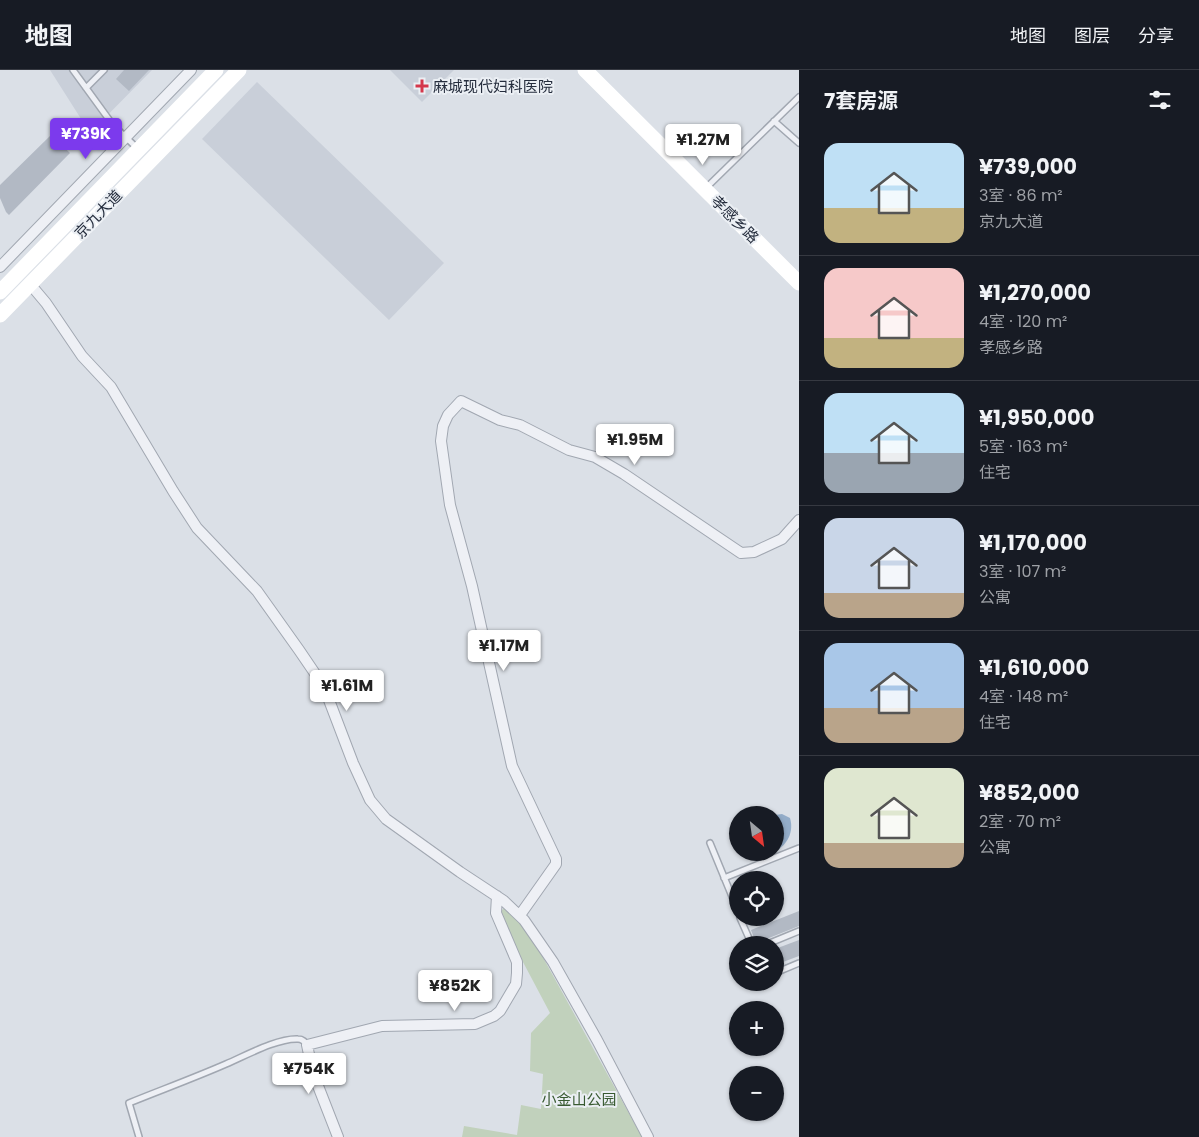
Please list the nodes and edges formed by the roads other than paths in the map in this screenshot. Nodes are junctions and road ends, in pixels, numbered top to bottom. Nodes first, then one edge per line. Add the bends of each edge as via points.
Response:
1 (73, 70) edge
2 (104, 70) edge
3 (191, 70) edge
4 (216, 70) edge
5 (239, 70) edge
6 (585, 70) edge
7 (86, 88) junction
8 (799, 96) edge
9 (774, 121) junction
10 (126, 137) junction
11 (799, 143) edge
12 (139, 149) junction
13 (705, 189) junction
14 (0, 267) edge
15 (799, 283) edge
16 (30, 284) junction
17 (0, 292) edge
18 (0, 315) edge
19 (799, 520) edge
20 (710, 843) dead end
21 (799, 848) edge
22 (724, 878) junction
23 (729, 889) edge
24 (497, 896) junction
25 (520, 914) junction
26 (799, 931) edge
27 (784, 937) edge
28 (799, 963) edge
29 (784, 969) edge
30 (307, 1045) junction
31 (139, 1137) edge
32 (338, 1137) edge
33 (648, 1137) edge

1 - 7 lane
2 - 7 lane
3 - 10 street
4 - 12 street, 京九大道
5 - 16 street, 京九大道
6 - 13 street, 孝感乡路
7 - 10 lane
8 - 9 lane
9 - 11 lane
9 - 13 lane
10 - 12 lane
10 - 14 street
12 - 17 street, 京九大道
13 - 15 street, 孝感乡路
16 - 18 street, 京九大道
16 - 24 street via 82,356 111,387 197,528 257,590 316,675 370,800 386,819
19 - 25 street via 782,539 754,552 741,553 595,457 570,450 520,425 500,420 461,402 448,416 440,441 450,505 472,586 512,766 556,859 556,864
20 - 22 lane
21 - 22 lane
22 - 23 lane
24 - 25 street
24 - 30 street via 496,912 517,962 516,984 500,1012 475,1024 382,1026
25 - 33 street via 553,962
26 - 27 lane
28 - 29 lane
30 - 31 lane via 299,1038 278,1043 129,1103
30 - 32 street via 313,1072

